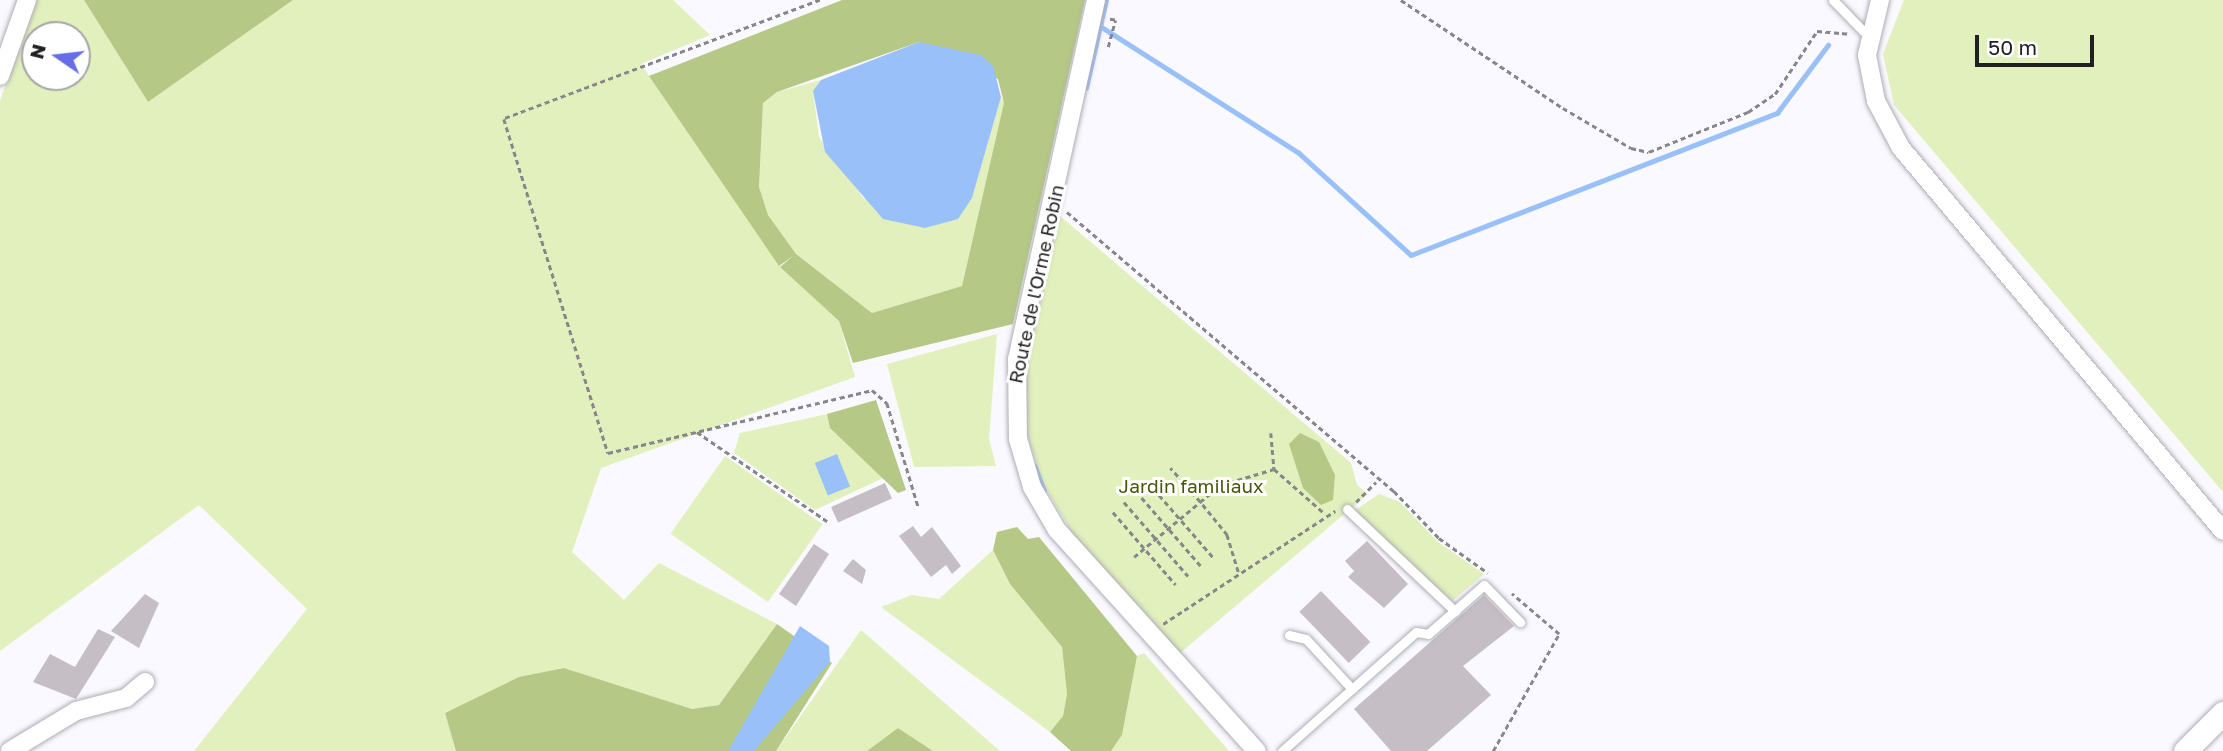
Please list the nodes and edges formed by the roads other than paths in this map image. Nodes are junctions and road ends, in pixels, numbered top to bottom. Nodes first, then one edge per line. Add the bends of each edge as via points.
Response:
1 (27, 0) edge
2 (1096, 0) edge
3 (1833, 0) edge
4 (1880, 0) edge
5 (1867, 35) junction
6 (0, 76) edge
7 (1348, 509) road end
8 (2223, 531) edge
9 (1455, 611) junction
10 (1520, 622) dead end
11 (1289, 635) dead end
12 (145, 682) dead end
13 (1352, 689) junction
14 (2223, 713) edge
15 (10, 751) edge
16 (1257, 751) edge
17 (1282, 751) edge
18 (2185, 751) edge

1 - 6 street
2 - 16 street, Route de l'Orme Robin via 1017,359 1017,439 1032,488 1057,530
3 - 5 lane
4 - 5 street
5 - 8 street via 1876,101 1901,148
7 - 9 lane
9 - 10 lane via 1484,585
9 - 13 lane via 1428,634 1416,632
11 - 13 lane via 1306,639
12 - 15 street via 126,698 76,711
13 - 17 lane
14 - 18 street

